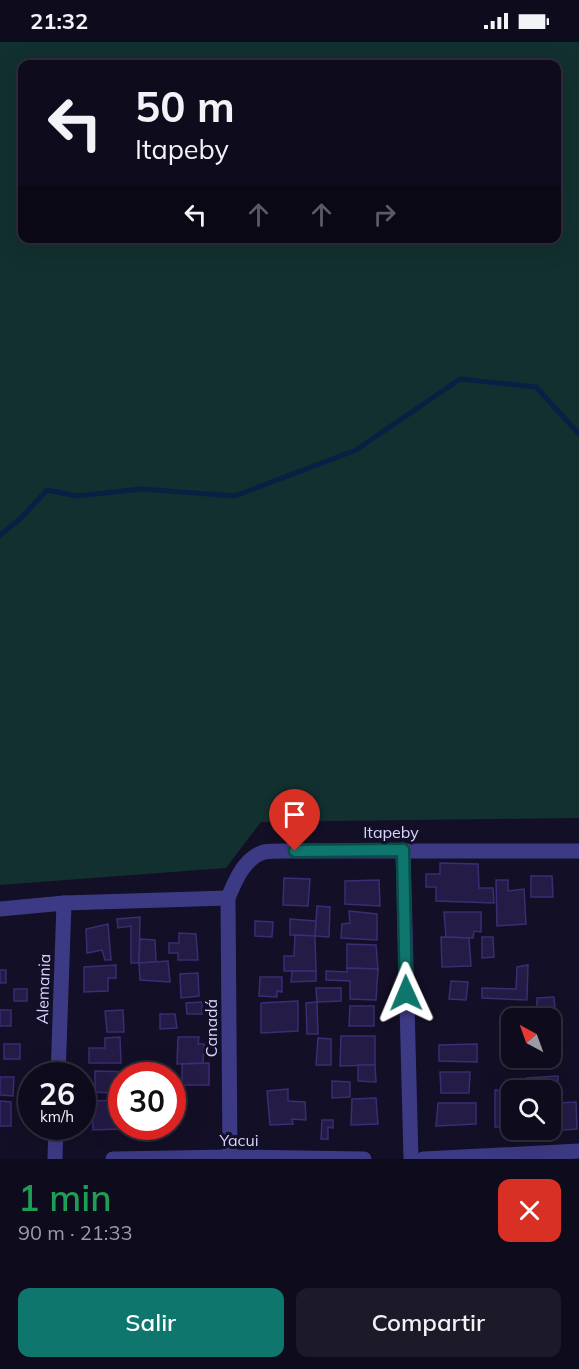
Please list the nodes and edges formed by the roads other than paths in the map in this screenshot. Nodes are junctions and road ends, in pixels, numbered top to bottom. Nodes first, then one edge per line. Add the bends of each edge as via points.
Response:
1 (403, 850) junction
2 (579, 851) edge
3 (228, 898) junction
4 (64, 903) junction
5 (0, 909) edge
6 (58, 1062) edge
7 (56, 1140) edge
8 (579, 1150) edge
9 (230, 1158) edge
10 (55, 1159) edge
11 (113, 1159) edge
12 (364, 1159) edge
13 (411, 1159) edge
14 (423, 1159) edge

1 - 2 street, Itapeby
1 - 3 street, Itapeby via 263,852 237,876
1 - 13 street
3 - 4 street
3 - 9 street, Canadá
4 - 5 street
4 - 6 street, Alemania
7 - 10 street
8 - 14 street
9 - 11 street, Yacui
9 - 12 street, Yacui

